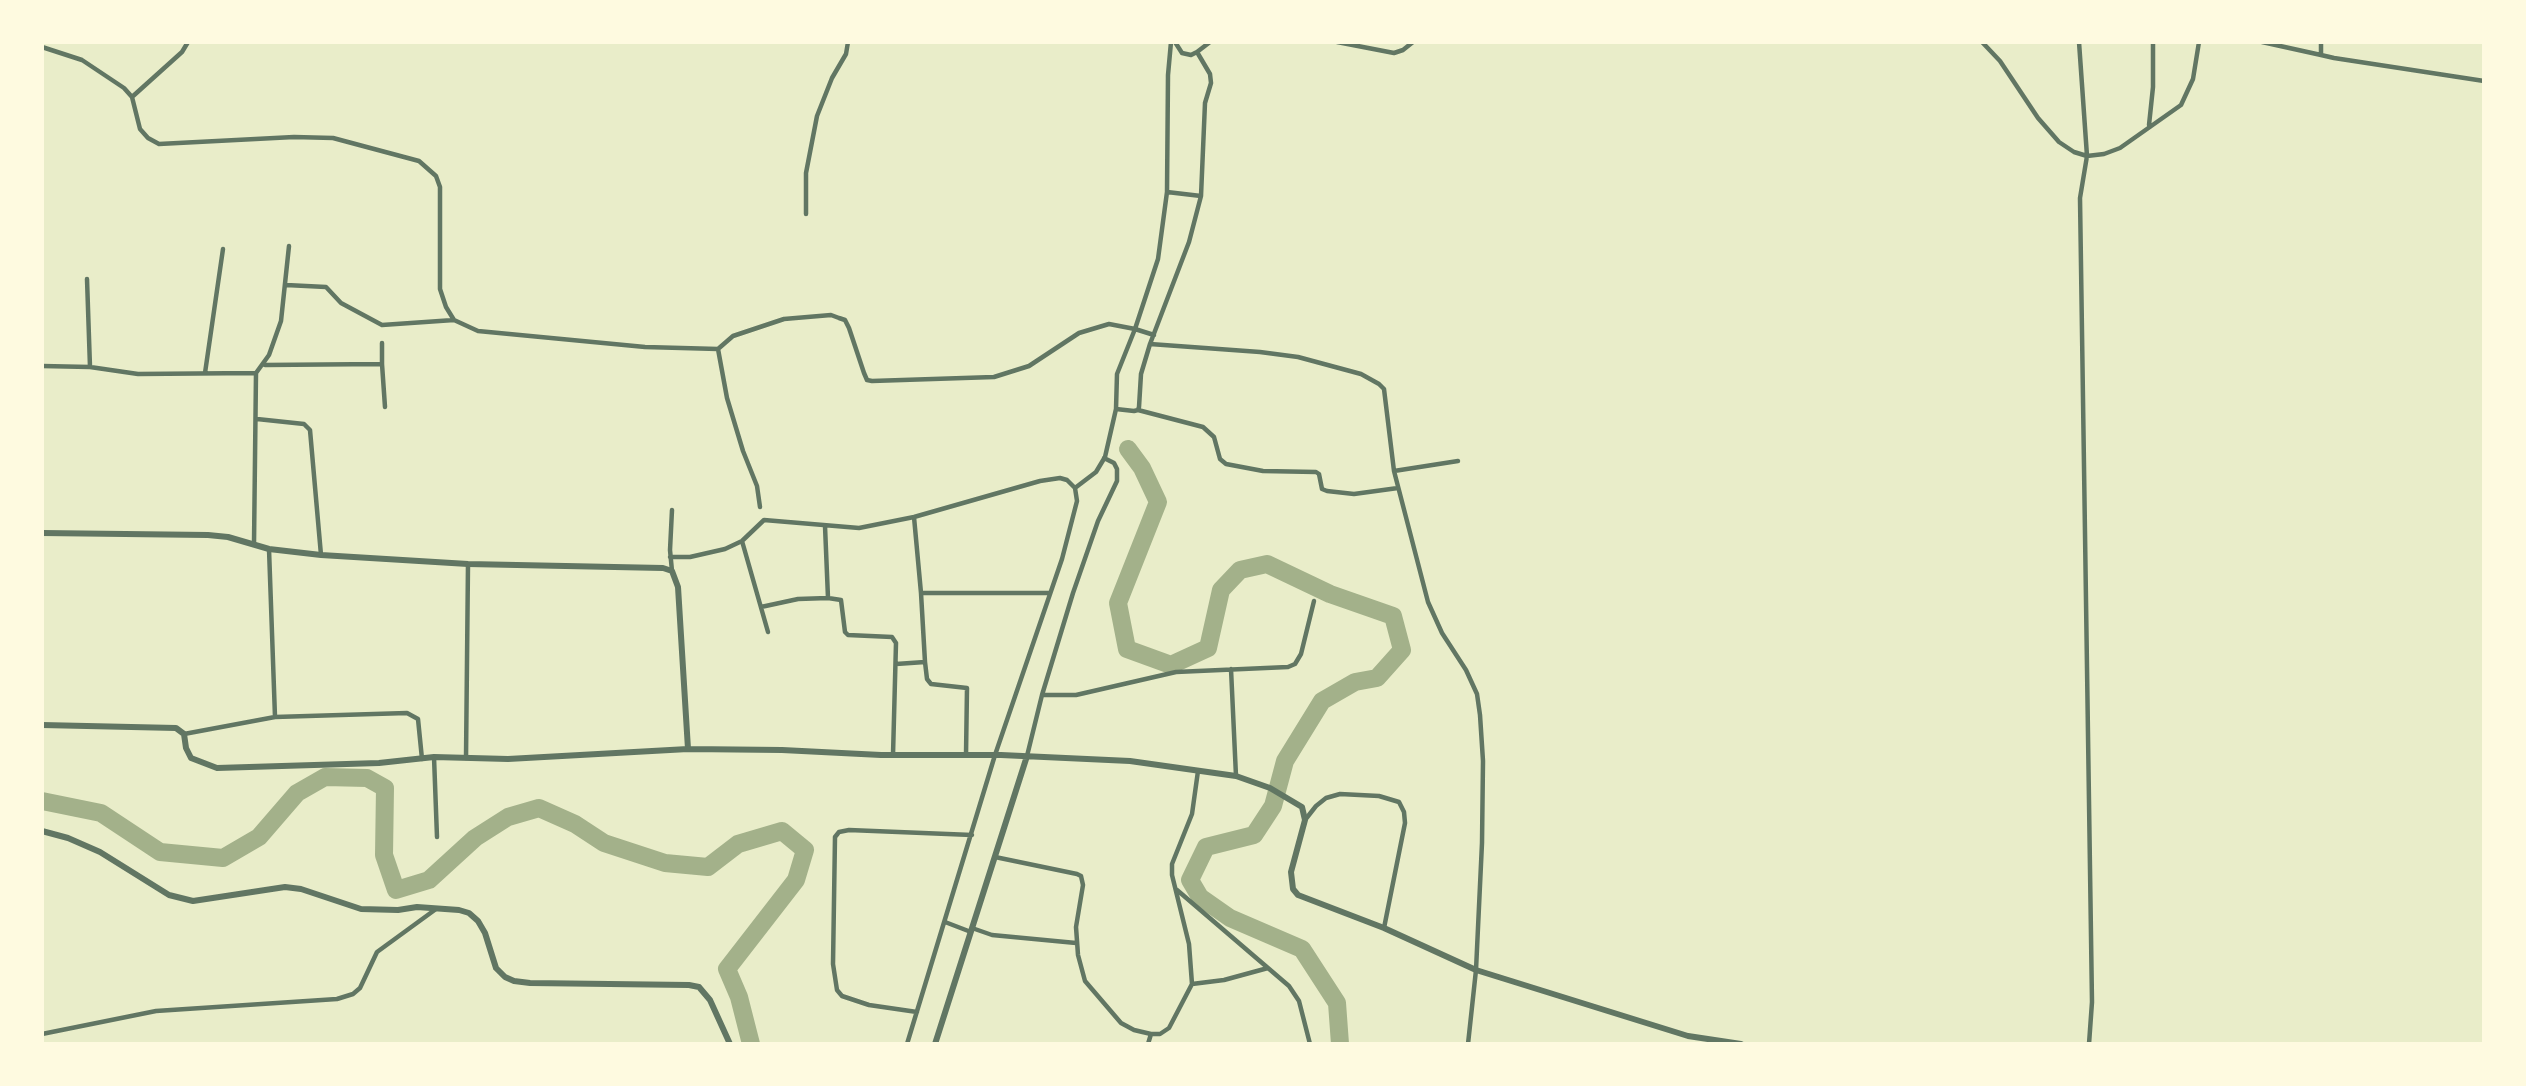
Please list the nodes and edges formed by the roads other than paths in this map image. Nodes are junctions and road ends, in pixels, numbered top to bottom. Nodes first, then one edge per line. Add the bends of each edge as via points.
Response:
1 (188, 42) edge
2 (848, 42) edge
3 (1173, 42) edge
4 (1210, 42) edge
5 (1337, 42) edge
6 (1413, 42) edge
7 (1982, 42) edge
8 (2079, 42) edge
9 (2153, 42) edge
10 (2199, 42) edge
11 (2262, 42) edge
12 (2321, 42) edge
13 (42, 47) edge
14 (1197, 52) junction
15 (2321, 55) junction
16 (2484, 81) edge
17 (132, 97) junction
18 (2149, 126) junction
19 (2087, 156) junction
20 (1167, 192) junction
21 (1201, 196) junction
22 (806, 214) dead end
23 (289, 246) dead end
24 (223, 249) dead end
25 (87, 279) dead end
26 (286, 285) junction
27 (454, 320) junction
28 (1136, 329) junction
29 (1154, 335) junction
30 (382, 343) dead end
31 (1150, 344) junction
32 (718, 349) junction
33 (382, 364) junction
34 (264, 365) junction
35 (42, 366) edge
36 (90, 367) junction
37 (205, 373) junction
38 (256, 373) junction
39 (385, 407) dead end
40 (1116, 409) junction
41 (1138, 411) junction
42 (257, 419) junction
43 (1104, 457) junction
44 (1458, 461) dead end
45 (1397, 470) junction
46 (1075, 488) junction
47 (1398, 488) junction
48 (760, 507) dead end
49 (672, 510) dead end
50 (914, 517) junction
51 (825, 526) junction
52 (42, 533) edge
53 (742, 541) junction
54 (254, 545) junction
55 (269, 549) junction
56 (321, 555) junction
57 (670, 558) junction
58 (468, 564) junction
59 (672, 571) junction
60 (920, 593) junction
61 (1050, 593) junction
62 (828, 598) junction
63 (1314, 601) dead end
64 (761, 607) junction
65 (768, 632) dead end
66 (925, 662) junction
67 (896, 664) junction
68 (1231, 669) junction
69 (1042, 695) junction
70 (275, 716) junction
71 (42, 725) edge
72 (184, 734) junction
73 (688, 749) junction
74 (894, 755) junction
75 (966, 755) junction
76 (998, 755) junction
77 (1026, 756) junction
78 (434, 757) junction
79 (422, 758) junction
80 (466, 758) junction
81 (1198, 770) junction
82 (1236, 776) junction
83 (1306, 820) junction
84 (42, 831) edge
85 (972, 835) junction
86 (437, 838) dead end
87 (995, 858) junction
88 (1177, 890) junction
89 (438, 907) junction
90 (947, 923) junction
91 (1384, 929) junction
92 (971, 930) junction
93 (1076, 943) junction
94 (1268, 968) junction
95 (1476, 970) junction
96 (1192, 984) junction
97 (917, 1012) junction
98 (42, 1034) edge
99 (1151, 1034) junction
100 (730, 1044) edge
101 (907, 1044) edge
102 (935, 1044) edge
103 (1148, 1044) edge
104 (1310, 1044) edge
105 (1468, 1044) edge
106 (1741, 1044) edge
107 (2089, 1044) edge

1 - 17 street
2 - 22 street via 817,116 806,173
3 - 14 street via 1182,53
3 - 20 street via 1168,75
4 - 14 street
5 - 6 street via 1394,53
7 - 19 street via 2059,142
8 - 19 street
9 - 18 street
10 - 18 street via 2181,105
11 - 15 street
12 - 15 street
13 - 17 street via 82,60
14 - 21 street via 1211,83 1205,103
15 - 16 street
17 - 27 street via 140,129 159,144 333,138 419,161 436,176 440,187 440,289
18 - 19 street via 2120,148
19 - 107 street via 2080,209
20 - 21 street
20 - 28 street via 1158,259
21 - 29 street
23 - 26 street
24 - 37 street
25 - 36 street
26 - 27 street via 326,287 341,303 383,325
26 - 34 street via 281,321
27 - 32 street via 478,331
28 - 29 street
28 - 32 street via 1109,324 1079,333 1029,366 994,377 870,381 845,320 831,315 755,327 733,336
28 - 40 street via 1117,374
29 - 31 street
30 - 33 street
31 - 41 street via 1141,374
31 - 45 street via 1285,355 1361,374 1384,389
32 - 48 street via 733,422
33 - 34 street
33 - 39 street
34 - 38 street
35 - 36 street
36 - 37 street via 138,374
37 - 38 street
38 - 42 street
40 - 41 street
40 - 43 street
41 - 47 street via 1203,427 1214,437 1226,464 1263,471 1316,472 1326,491 1354,494
42 - 54 street
42 - 56 street via 304,424 310,430
43 - 46 street via 1096,472
43 - 69 street via 1114,463 1116,481 1098,521
44 - 45 street
45 - 47 street
46 - 50 street via 1067,480 1053,479
46 - 61 street via 1077,501
47 - 95 street via 1428,602 1477,694 1483,773
49 - 57 street
50 - 51 street via 859,528
50 - 60 street
51 - 53 street via 764,520
51 - 62 street
52 - 54 street via 208,535
53 - 57 street via 712,553
53 - 64 street
54 - 55 street
55 - 56 street
55 - 70 street
56 - 58 street
57 - 59 street
58 - 59 street
58 - 80 street
59 - 73 street via 678,587
60 - 61 street
60 - 66 street
61 - 76 street
62 - 64 street via 798,598
62 - 67 street via 841,600 847,634 894,638
63 - 68 street via 1295,664
64 - 65 street
66 - 67 street
66 - 75 street via 931,684 967,688
67 - 74 street
68 - 69 street via 1176,672 1099,691
68 - 82 street
69 - 77 street
70 - 72 street
70 - 79 street via 410,713 418,719
71 - 72 street via 168,727
72 - 79 street via 191,758 217,768
73 - 74 street
73 - 80 street
74 - 75 street
75 - 76 street
76 - 77 street
76 - 85 street
77 - 81 street
77 - 87 street
78 - 79 street
78 - 80 street
78 - 86 street
81 - 82 street
81 - 88 street via 1192,814 1172,864
82 - 83 street via 1294,801 1302,807
83 - 91 street via 1291,872 1293,889
83 - 91 street via 1326,798 1340,794 1399,802 1405,823
84 - 89 street via 100,852 169,895 193,901 285,887 361,909
85 - 90 street
85 - 97 street via 849,830 835,837 833,964 837,990 869,1006
87 - 92 street
87 - 93 street via 1081,876
88 - 94 street
88 - 96 street
89 - 98 street via 377,952 360,988 337,999 156,1011
89 - 100 street via 469,913 478,921 496,968 514,981 699,987
90 - 92 street
90 - 97 street
91 - 95 street
92 - 93 street
92 - 102 street
93 - 99 street via 1081,970 1094,994 1121,1023
94 - 96 street
94 - 104 street via 1298,1001
95 - 105 street
95 - 106 street via 1688,1036
96 - 99 street via 1169,1028
97 - 101 street
99 - 103 street

